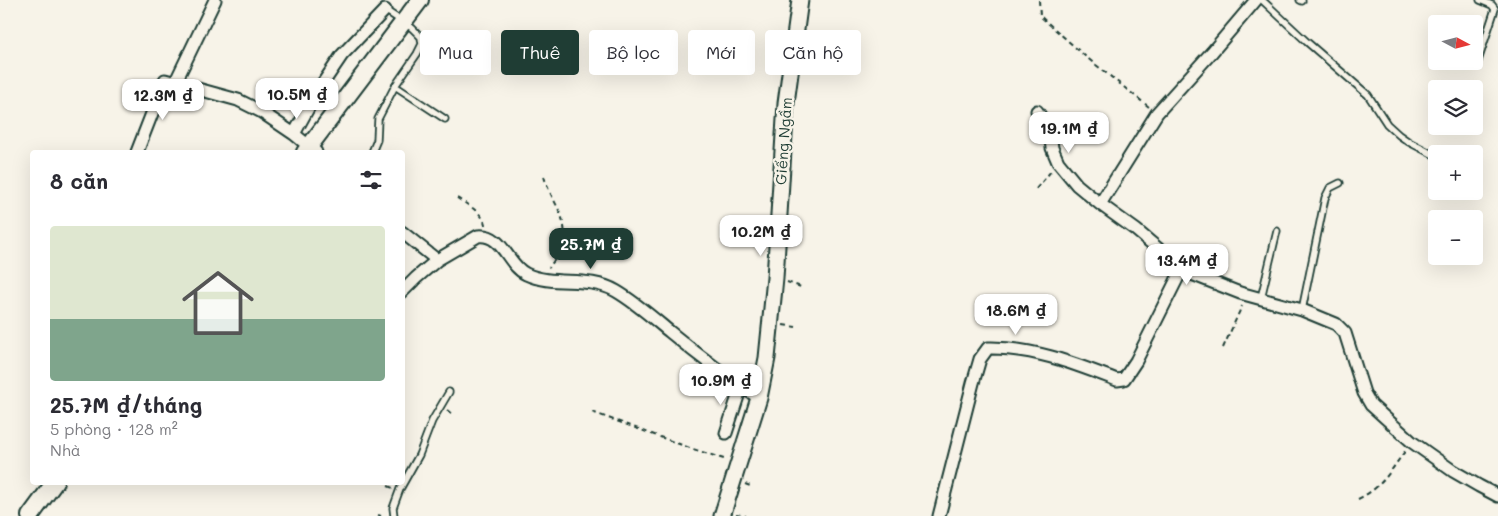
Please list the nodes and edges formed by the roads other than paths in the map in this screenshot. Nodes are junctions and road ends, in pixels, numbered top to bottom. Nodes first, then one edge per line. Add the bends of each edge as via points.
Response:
1 (215, 0) edge
2 (420, 0) edge
3 (800, 0) edge
4 (1256, 0) edge
5 (1262, 0) edge
6 (1480, 0) edge
7 (385, 10) joint
8 (403, 22) junction
9 (1483, 46) edge
10 (175, 83) junction
11 (395, 86) junction
12 (1037, 110) dead end
13 (445, 119) dead end
14 (294, 134) junction
15 (138, 150) edge
16 (310, 150) edge
17 (373, 150) edge
18 (1428, 152) edge
19 (1340, 182) dead end
20 (1100, 204) junction
21 (1278, 231) dead end
22 (405, 234) edge
23 (438, 260) junction
24 (1182, 269) junction
25 (405, 289) edge
26 (1261, 298) junction
27 (1302, 310) junction
28 (741, 387) junction
29 (449, 392) dead end
30 (759, 398) junction
31 (726, 433) dead end
32 (405, 481) edge
33 (53, 485) edge
34 (403, 485) edge
35 (1498, 496) edge
36 (30, 516) edge
37 (394, 516) edge
38 (722, 516) edge
39 (939, 516) edge

1 - 10 street
2 - 8 main road
3 - 30 street, Giếng Ngầm via 786,103 767,358
4 - 20 street via 1157,113
5 - 18 lane via 1368,95 1387,124 1399,135
6 - 9 lane via 1495,9
7 - 8 lane
7 - 14 street via 338,60
8 - 11 lane via 421,38 422,44
8 - 16 main road
10 - 14 street via 238,100
10 - 15 street via 165,80
11 - 13 lane
11 - 17 lane via 378,120
12 - 20 street via 1050,131 1058,162 1077,186
14 - 16 street
19 - 27 lane via 1330,188 1325,198
20 - 24 street
21 - 26 lane
22 - 23 street
23 - 25 street
23 - 28 street via 485,235 497,242 514,266 524,273 539,279 600,284 616,291
24 - 26 street
24 - 39 street via 1124,379 1117,380 1054,357 988,348 980,359
26 - 27 street
27 - 35 street via 1336,324 1345,333 1364,393 1371,405 1412,442 1453,471
28 - 30 street
28 - 31 street
29 - 32 lane
30 - 38 street, Giếng Ngầm
33 - 36 main road
34 - 37 lane via 393,508

